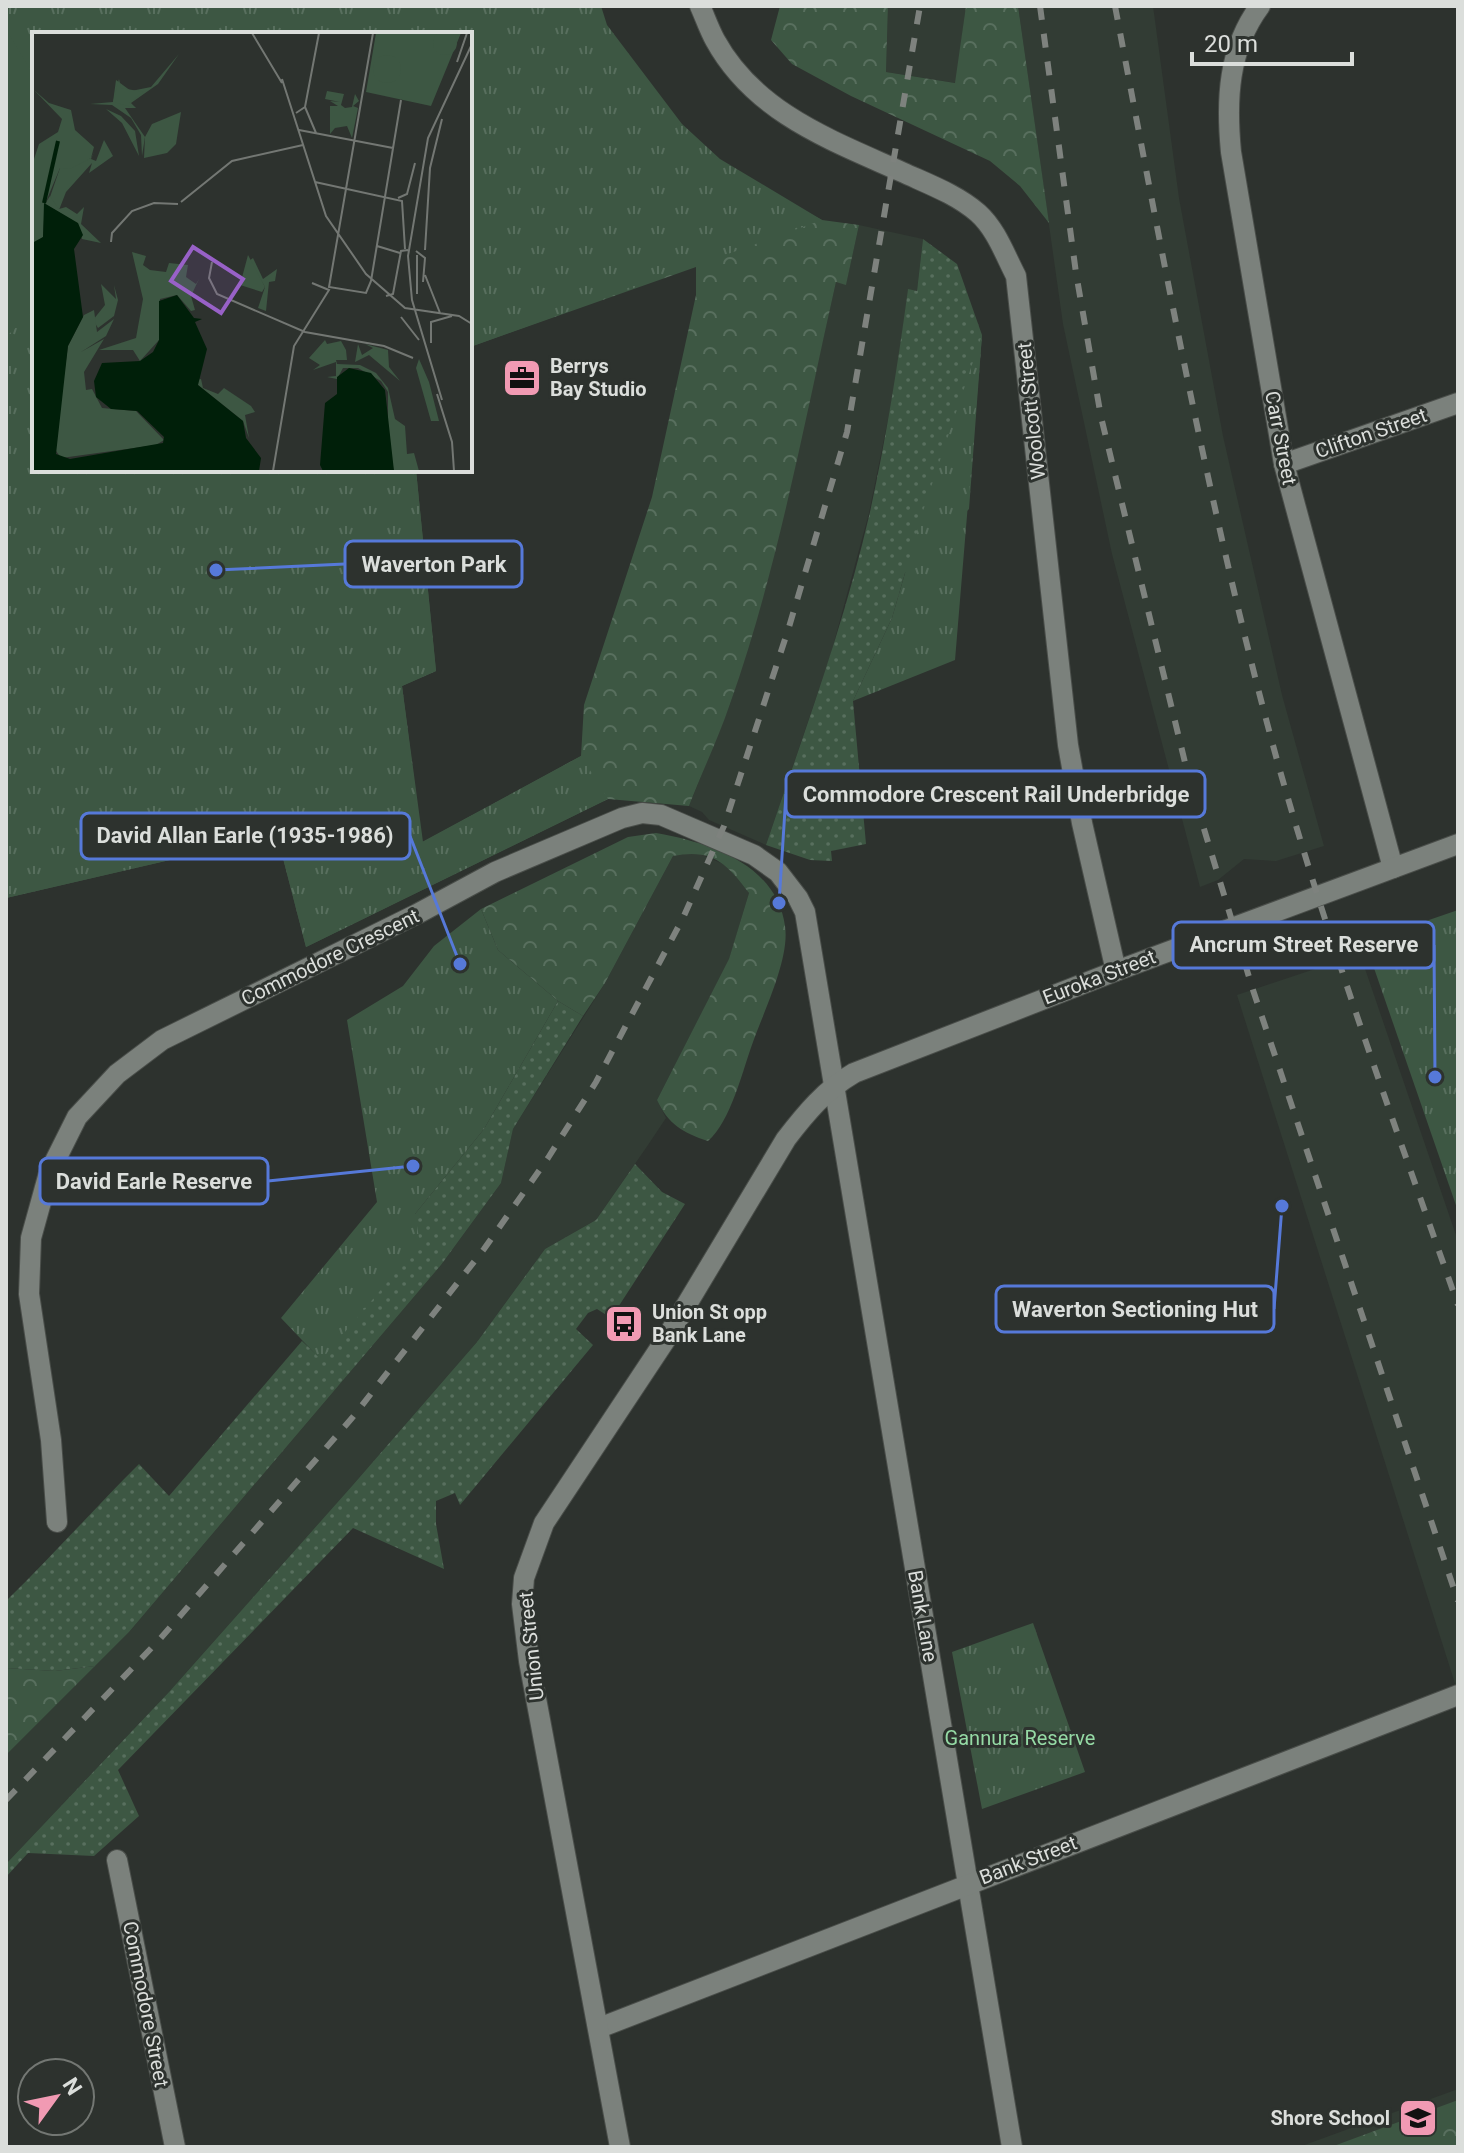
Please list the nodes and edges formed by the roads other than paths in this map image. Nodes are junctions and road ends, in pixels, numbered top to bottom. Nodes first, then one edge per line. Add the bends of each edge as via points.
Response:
1 (700, 6) edge
2 (1260, 6) edge
3 (1458, 403) edge
4 (1284, 464) junction
5 (1458, 844) edge
6 (1393, 868) junction
7 (1116, 971) junction
8 (834, 1085) junction
9 (57, 1522) dead end
10 (1454, 1696) edge
11 (117, 1860) dead end
12 (968, 1884) junction
13 (599, 2028) junction
14 (175, 2147) edge
15 (620, 2147) edge
16 (1012, 2147) edge

1 - 7 street, Woolcott Street via 737,73 766,100 805,129 956,197 980,215 1016,276 1068,745
2 - 4 street, Carr Street via 1238,46 1227,113
3 - 4 street, Clifton Street
4 - 6 street, Carr Street
5 - 6 street, Euroka Street
6 - 7 street, Euroka Street
7 - 8 street, Euroka Street
8 - 9 street, Commodore Crescent via 805,912 798,898 778,872 754,855 661,815 642,813 495,872 162,1040 117,1074 77,1117 49,1173 31,1238 29,1294 51,1440
8 - 12 street, Bank Lane
8 - 13 street, Union Street via 786,1139 666,1339 544,1523 524,1578 529,1661
10 - 12 street, Bank Street
11 - 14 street, Commodore Street
12 - 13 street, Bank Street
12 - 16 street, Bank Lane
13 - 15 street, Union Street

